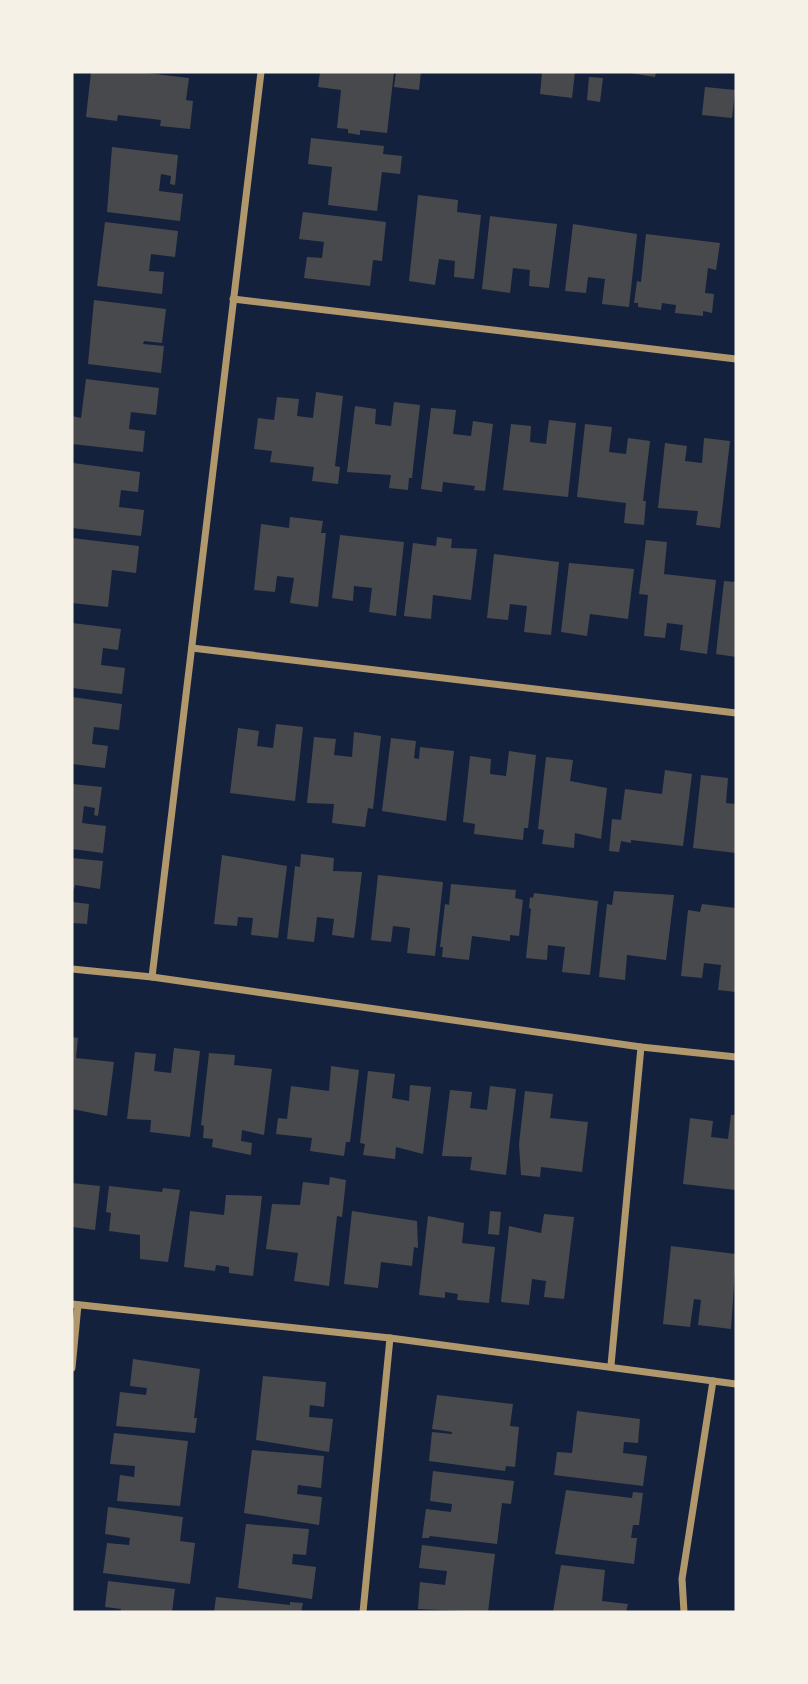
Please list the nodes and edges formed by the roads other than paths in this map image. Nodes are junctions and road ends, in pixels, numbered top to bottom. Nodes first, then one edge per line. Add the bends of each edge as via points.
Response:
1 (261, 72) edge
2 (233, 299) junction
3 (736, 359) edge
4 (192, 648) junction
5 (736, 713) edge
6 (72, 969) edge
7 (152, 977) junction
8 (641, 1047) junction
9 (736, 1057) edge
10 (75, 1304) edge
11 (390, 1338) junction
12 (611, 1365) junction
13 (72, 1368) edge
14 (713, 1381) junction
15 (736, 1384) edge
16 (363, 1612) edge
17 (684, 1612) edge

1 - 2 street
2 - 3 street
2 - 4 street
4 - 5 street
4 - 7 street
6 - 7 street
7 - 8 street
8 - 9 street
8 - 12 street
10 - 11 street
10 - 13 street
11 - 12 street
11 - 16 street
12 - 14 street
14 - 15 street
14 - 17 street via 682,1579

